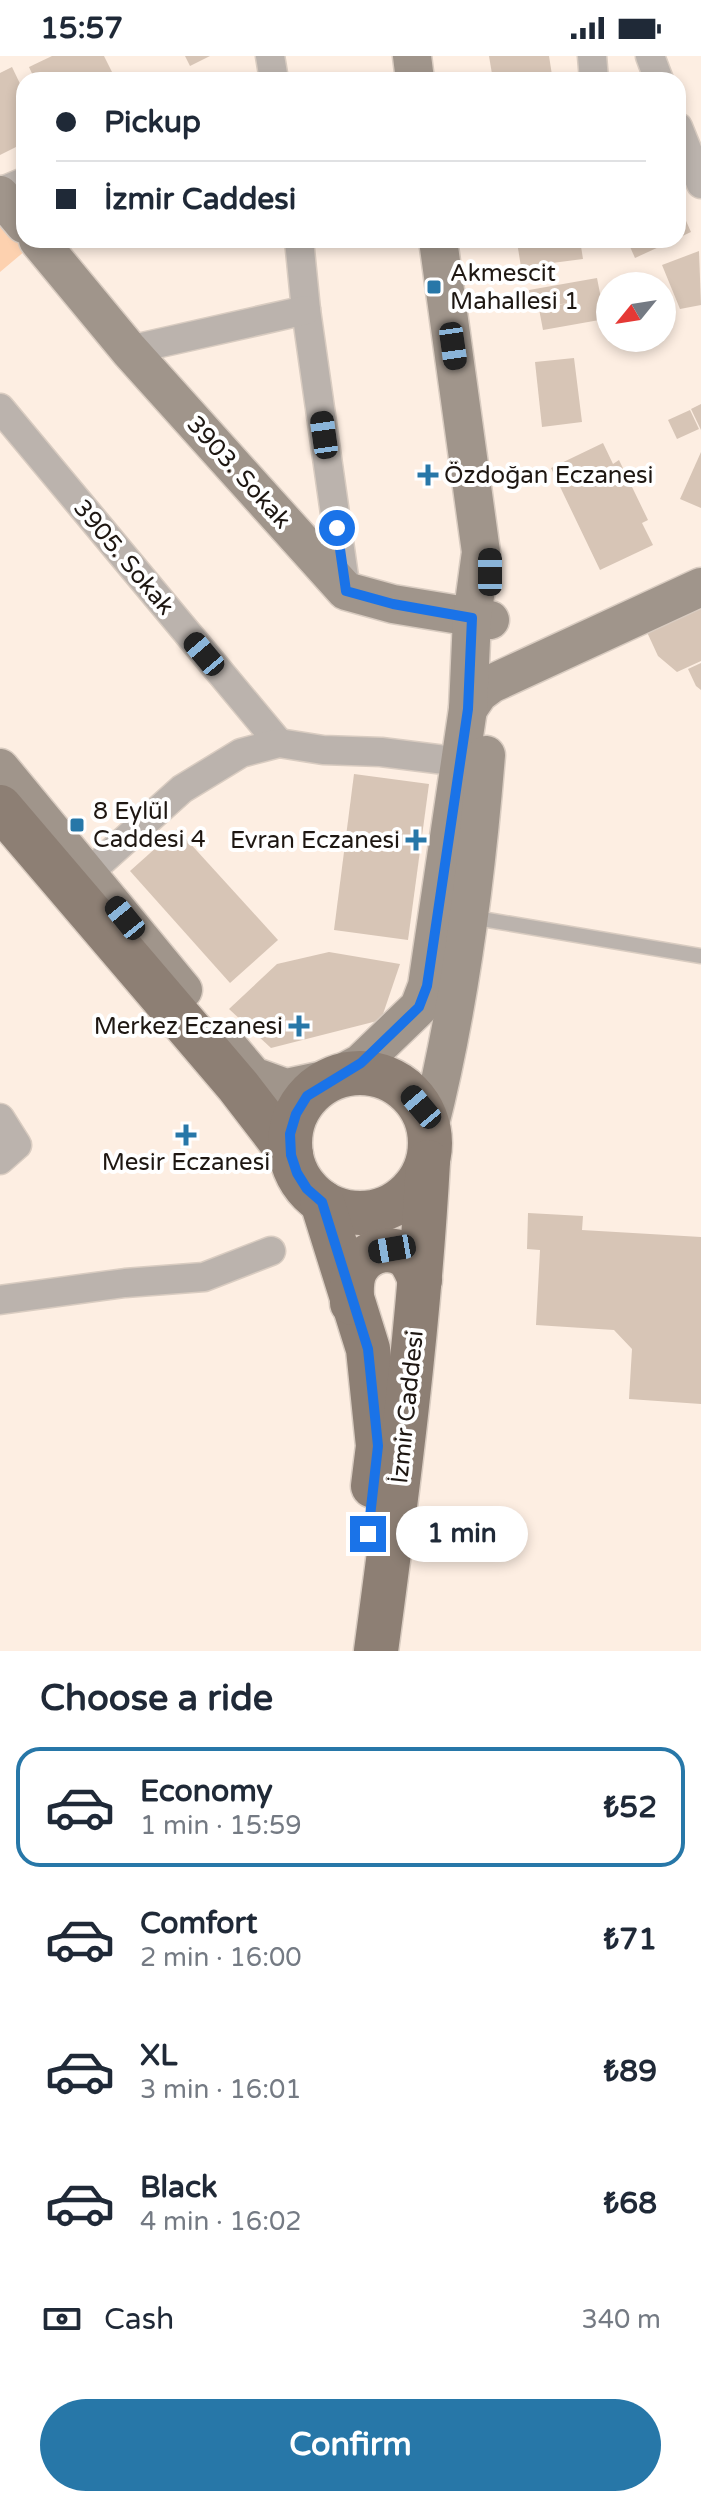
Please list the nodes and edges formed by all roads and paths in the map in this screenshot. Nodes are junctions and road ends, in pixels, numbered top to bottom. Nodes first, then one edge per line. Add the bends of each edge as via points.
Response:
1 (686, 147) edge
2 (701, 184) edge
3 (0, 194) edge
4 (16, 214) edge
5 (45, 248) edge
6 (300, 248) edge
7 (439, 248) edge
8 (455, 248) edge
9 (306, 310) junction
10 (129, 350) junction
11 (0, 408) edge
12 (701, 587) edge
13 (346, 591) junction
14 (481, 619) junction
15 (480, 696) junction
16 (279, 743) junction
17 (461, 762) junction
18 (0, 768) edge
19 (0, 807) edge
20 (80, 880) junction
21 (470, 917) junction
22 (701, 956) edge
23 (333, 1078) junction
24 (0, 1118) edge
25 (428, 1145) junction
26 (291, 1155) junction
27 (0, 1160) edge
28 (322, 1202) junction
29 (271, 1251) dead end
30 (420, 1280) junction
31 (0, 1300) edge
32 (352, 1303) junction
33 (355, 1651) edge
34 (376, 1651) edge

1 - 2 street
3 - 4 main road
5 - 10 main road, 3903. Sokak
6 - 9 street
7 - 14 main road, İzmir Caddesi via 481,552
8 - 14 main road, İzmir Caddesi via 489,548
9 - 10 street
9 - 13 street
10 - 13 main road, 3903. Sokak
11 - 16 street, 3905. Sokak
12 - 15 main road
13 - 14 main road
14 - 15 main road, İzmir Caddesi
15 - 17 main road, İzmir Caddesi
15 - 21 main road, İzmir Caddesi
16 - 17 street
16 - 20 street via 241,753 182,789
17 - 23 main road, İzmir Caddesi via 427,986 419,1007 361,1063
18 - 20 main road, İzmir Caddesi
19 - 20 main road
20 - 23 main road, İzmir Caddesi via 253,1076 286,1088
20 - 26 main road
21 - 22 lane
21 - 25 main road, İzmir Caddesi
23 - 25 main road via 367,1073 407,1090 421,1107
23 - 26 main road via 307,1096 296,1114
24 - 27 street via 17,1145
25 - 28 main road via 419,1182 385,1209 342,1211
25 - 30 main road, İzmir Caddesi
26 - 28 main road via 302,1181
28 - 32 main road, İzmir Caddesi
29 - 31 street via 204,1277
30 - 32 main road via 408,1258 392,1249 373,1253 358,1266 351,1283
30 - 34 main road, İzmir Caddesi via 407,1428
32 - 33 main road, İzmir Caddesi via 368,1349 378,1446

